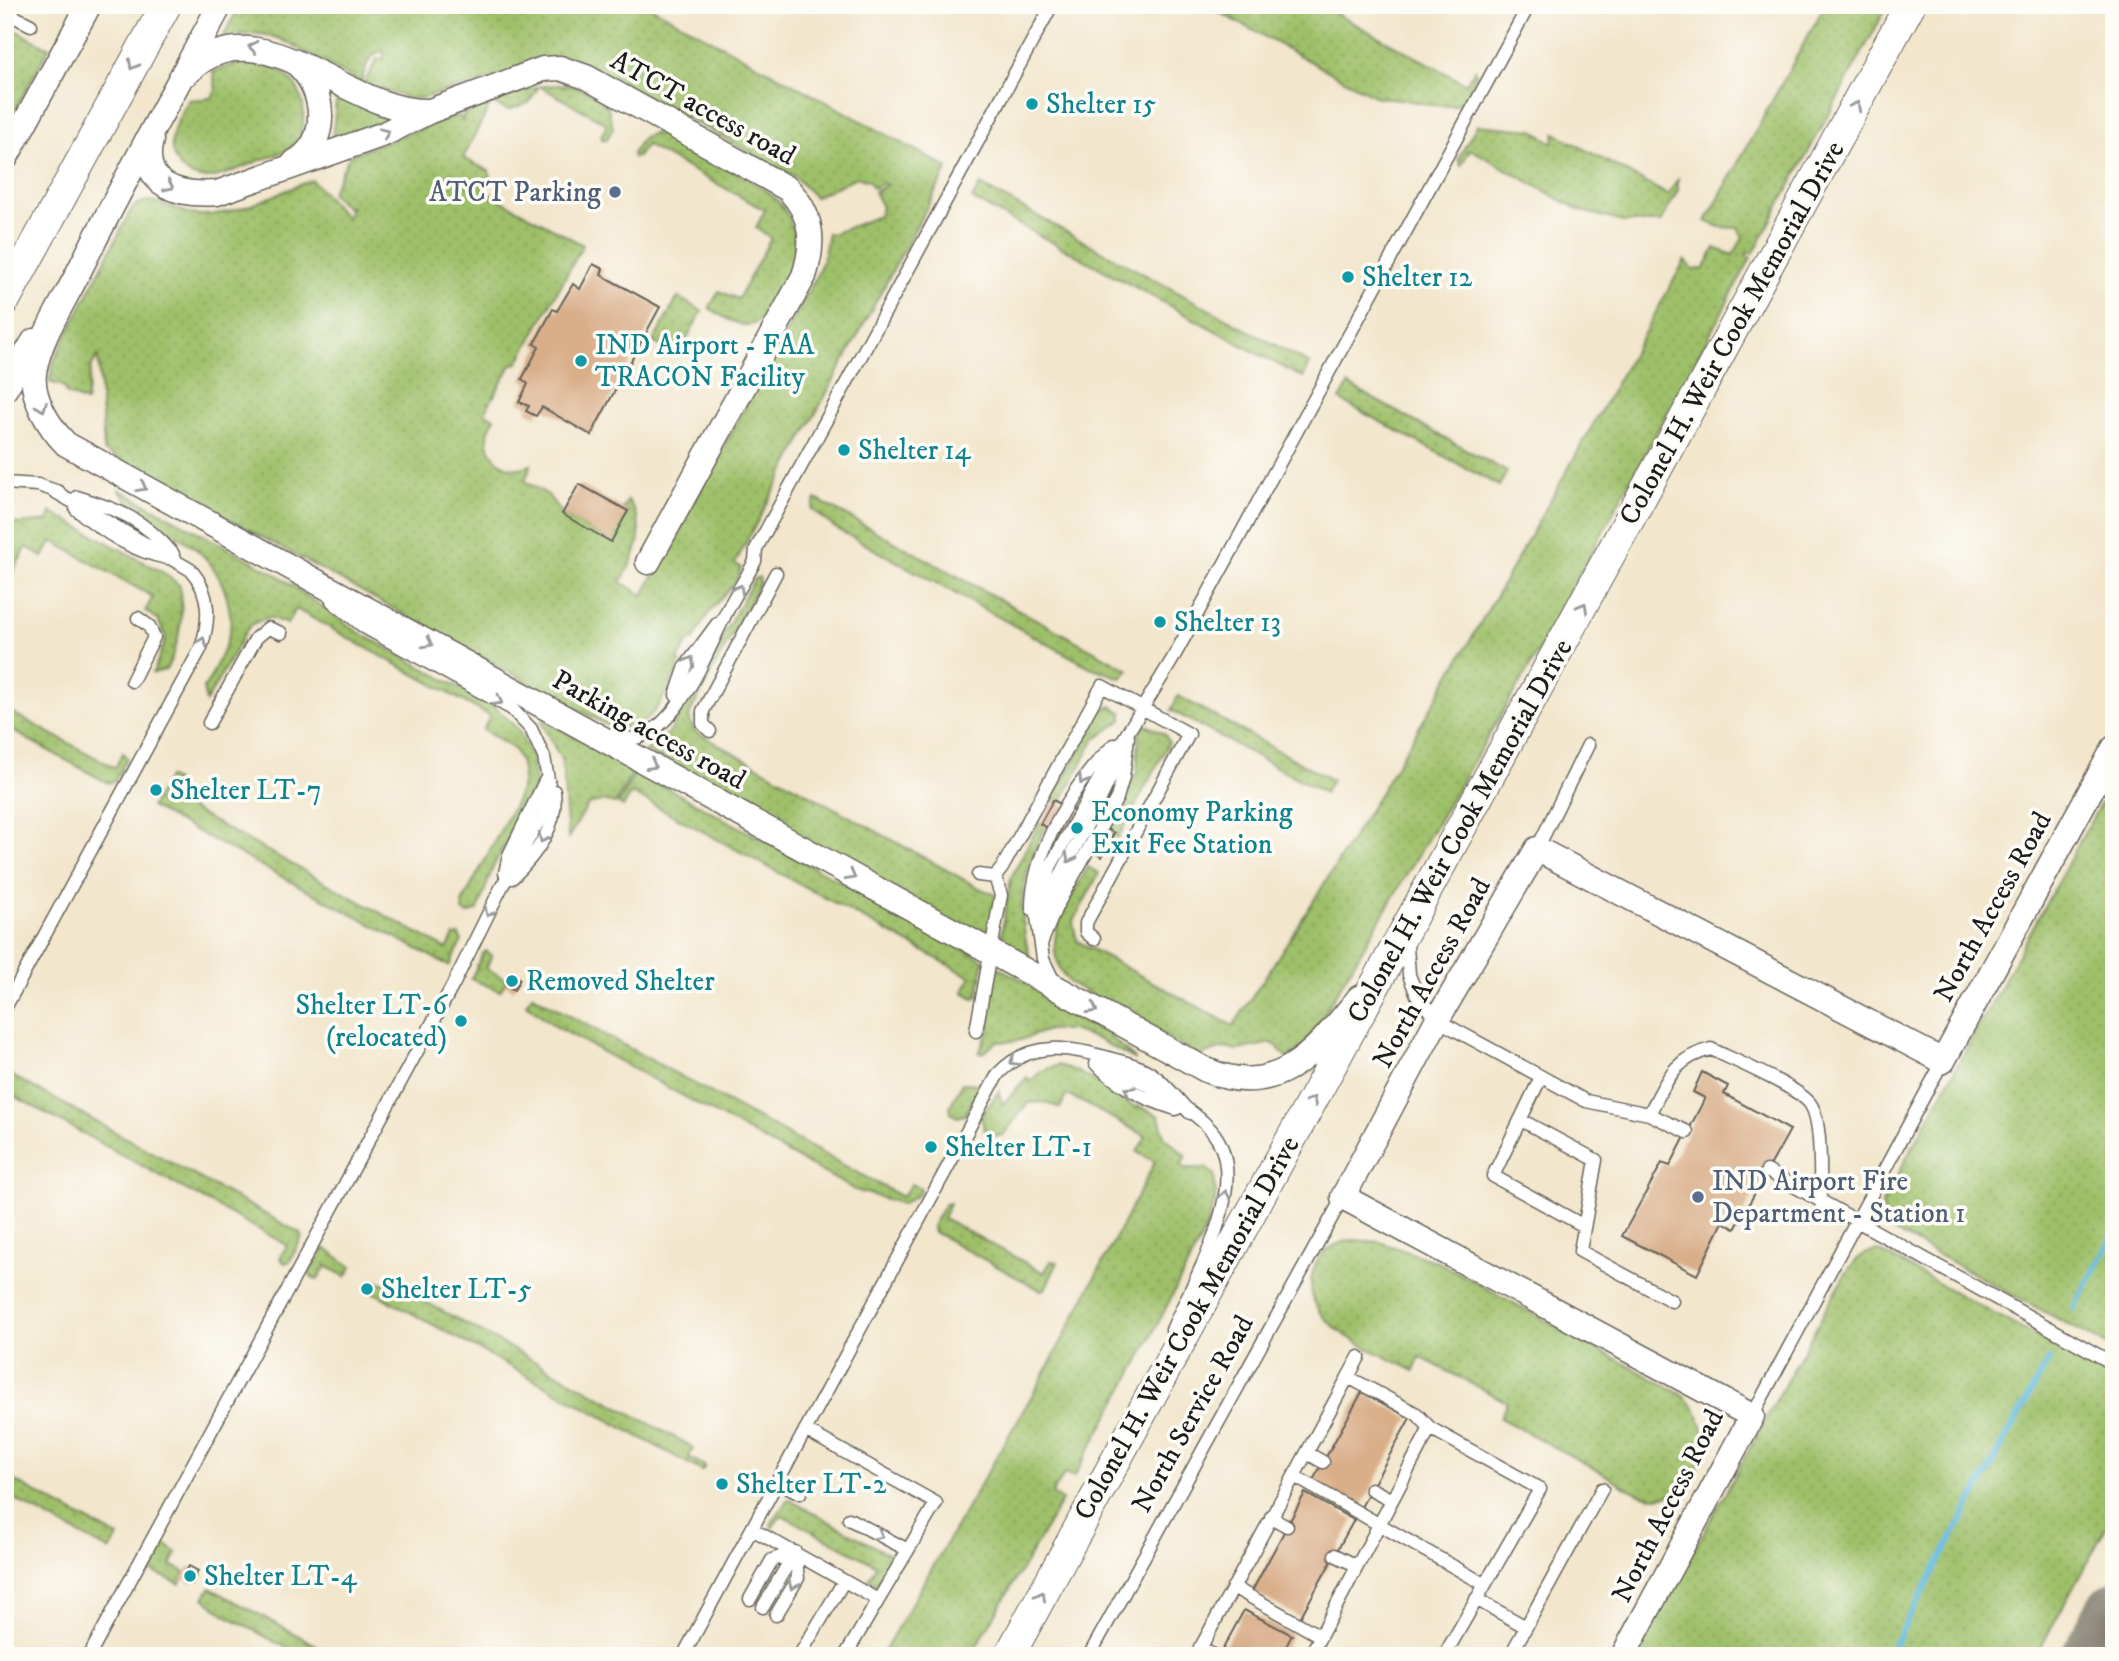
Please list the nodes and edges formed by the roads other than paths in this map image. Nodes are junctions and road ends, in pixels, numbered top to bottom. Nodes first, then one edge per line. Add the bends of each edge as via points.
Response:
1 (89, 5) edge
2 (166, 5) edge
3 (220, 5) edge
4 (1052, 5) edge
5 (1529, 5) edge
6 (1910, 5) edge
7 (5, 12) edge
8 (31, 25) dead end
9 (293, 60) junction
10 (179, 82) junction
11 (430, 111) junction
12 (153, 129) junction
13 (5, 159) edge
14 (282, 170) junction
15 (99, 232) junction
16 (5, 300) edge
17 (5, 389) edge
18 (5, 484) edge
19 (52, 490) junction
20 (177, 560) junction
21 (648, 562) dead end
22 (297, 572) junction
23 (776, 573) dead end
24 (138, 618) dead end
25 (281, 633) dead end
26 (132, 681) dead end
27 (549, 708) junction
28 (1139, 712) junction
29 (209, 723) dead end
30 (1129, 730) junction
31 (710, 731) dead end
32 (1588, 746) dead end
33 (2114, 748) edge
34 (548, 774) junction
35 (1537, 849) junction
36 (978, 875) dead end
37 (995, 877) junction
38 (501, 888) junction
39 (1409, 925) junction
40 (1094, 939) dead end
41 (1041, 944) junction
42 (991, 954) junction
43 (1388, 963) junction
44 (1062, 991) junction
45 (5, 1008) edge
46 (1437, 1020) junction
47 (975, 1031) dead end
48 (1079, 1049) junction
49 (1943, 1060) junction
50 (1541, 1077) junction
51 (1190, 1113) junction
52 (1649, 1114) junction
53 (1521, 1120) junction
54 (1687, 1132) dead end
55 (1767, 1171) dead end
56 (1343, 1197) junction
57 (1821, 1203) junction
58 (1857, 1224) junction
59 (1584, 1226) junction
60 (1672, 1301) dead end
61 (1359, 1357) dead end
62 (2114, 1364) edge
63 (1348, 1377) junction
64 (1752, 1416) junction
65 (1430, 1428) junction
66 (805, 1430) junction
67 (1307, 1453) junction
68 (1115, 1461) junction
69 (1323, 1462) dead end
70 (1294, 1476) junction
71 (777, 1481) junction
72 (1371, 1489) dead end
73 (1602, 1489) dead end
74 (800, 1493) dead end
75 (1392, 1500) junction
76 (1272, 1517) junction
77 (849, 1519) dead end
78 (1379, 1525) junction
79 (1287, 1526) dead end
80 (752, 1529) junction
81 (908, 1550) junction
82 (795, 1552) junction
83 (1335, 1555) dead end
84 (1357, 1566) junction
85 (844, 1581) junction
86 (1484, 1584) junction
87 (1233, 1587) junction
88 (750, 1599) dead end
89 (1476, 1599) junction
90 (878, 1600) junction
91 (763, 1607) dead end
92 (776, 1615) dead end
93 (1526, 1627) junction
94 (1320, 1636) junction
95 (1198, 1652) edge
96 (89, 1656) edge
97 (682, 1656) edge
98 (799, 1656) edge
99 (845, 1656) edge
100 (1009, 1656) edge
101 (1089, 1656) edge
102 (1214, 1656) edge
103 (1310, 1656) edge
104 (1444, 1656) edge
105 (1510, 1656) edge
106 (1623, 1656) edge

1 - 13 street
2 -> 16 street
3 - 10 street
27 -> 4 lane via 628,740 651,733 670,712 699,671 755,561 756,549
5 - 28 lane via 1172,660
39 -> 6 street, Colonel H. Weir Cook Memorial Drive
7 - 8 lane
9 -> 10 street, ATCT access road via 275,50 248,45 229,48 199,60
9 - 11 street, ATCT access road via 392,108
9 - 14 street via 315,85 319,132 312,150
10 - 12 street
14 -> 11 street, ATCT access road via 384,134
11 - 21 street, ATCT access road via 543,69 560,68 597,82 773,178 805,210 811,247 804,276
12 -> 14 street, ATCT access road via 149,168 158,181 175,189 217,193
12 - 15 street
15 - 17 street
15 -> 22 street, Parking access road via 43,343 34,374 45,416 55,433 82,455
18 - 19 lane
19 - 20 lane via 100,528 142,553
19 - 20 lane via 112,508 153,530
45 -> 20 lane via 201,648 208,604 199,580
22 -> 27 street, Parking access road
22 -> 34 lane via 364,628 512,709 536,738
23 - 31 lane via 703,711
24 - 26 lane via 155,637
25 - 29 lane via 268,628 256,638
27 -> 42 street, Parking access road
28 - 30 lane
28 - 37 lane via 1102,686
28 - 40 lane via 1189,734 1086,923 1086,932
30 -> 41 lane via 1116,798 1056,907
30 -> 41 lane via 1044,882 1037,918
32 - 35 lane
33 - 49 street, North Access Road
34 - 38 lane via 509,855
34 -> 38 lane via 555,800 551,822 525,865
35 - 46 street, North Access Road
35 - 49 street
36 - 37 lane
37 - 42 lane via 1001,895
38 -> 96 lane
39 - 43 street, Colonel H. Weir Cook Memorial Drive
39 - 46 lane via 1405,953 1409,975
41 - 44 lane via 1047,971
42 - 44 street, Parking access road
42 - 47 lane
44 -> 43 street, Parking access road via 1206,1070 1230,1079 1255,1080 1280,1074 1303,1059
68 -> 43 street, Colonel H. Weir Cook Memorial Drive
46 - 50 lane
46 - 56 street, North Access Road
51 -> 48 lane via 1124,1089
48 - 51 lane via 1138,1066 1156,1077
48 -> 66 lane via 1038,1050 1004,1067 988,1088
49 - 58 lane
50 - 52 lane via 1586,1101
50 - 53 lane
68 -> 51 lane via 1226,1198 1220,1145
52 - 54 lane
52 - 57 lane via 1675,1066 1691,1054 1711,1049 1797,1093 1811,1105 1816,1124
53 - 59 lane via 1596,1160
53 - 59 lane via 1493,1176
55 - 57 lane
56 - 64 street, North Access Road
56 - 101 lane, North Service Road
57 - 58 lane
58 - 62 lane
58 - 64 lane
59 - 60 lane via 1580,1251
61 - 63 lane
63 - 65 lane via 1417,1415
63 - 67 lane
64 - 106 street, North Access Road
65 - 75 lane
65 - 86 lane via 1540,1489
66 - 71 lane
66 - 81 lane via 936,1503
67 - 69 lane
67 - 70 lane
100 -> 68 street, Colonel H. Weir Cook Memorial Drive
70 - 76 lane
70 - 78 lane
71 - 74 lane
71 - 80 lane
72 - 75 lane
73 - 93 lane
75 - 78 lane
76 - 79 lane
76 - 87 lane
77 -> 81 lane
78 - 84 lane
78 - 86 lane
80 - 82 lane
80 - 97 lane
81 - 90 lane
82 - 85 lane
82 - 88 lane via 772,1560
82 - 91 lane
82 -> 92 lane via 799,1578
83 - 84 lane
84 - 94 lane
85 - 90 lane
85 - 98 lane
86 - 89 lane
87 - 94 lane
87 - 95 lane
89 - 93 lane
89 - 104 lane
90 - 99 lane
93 - 105 lane
94 - 103 lane
95 - 102 lane

